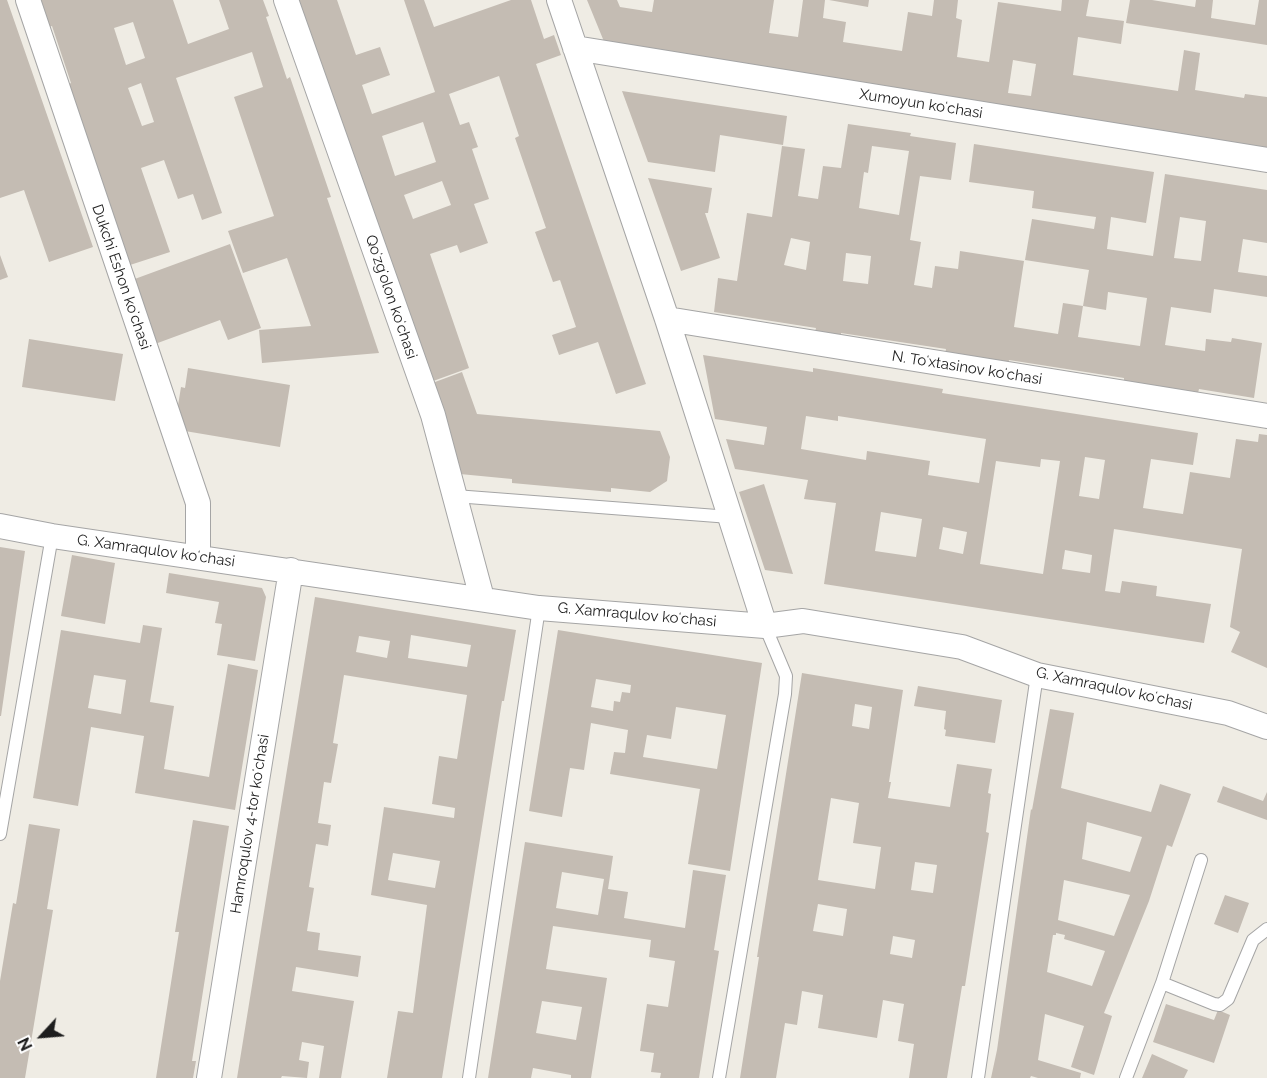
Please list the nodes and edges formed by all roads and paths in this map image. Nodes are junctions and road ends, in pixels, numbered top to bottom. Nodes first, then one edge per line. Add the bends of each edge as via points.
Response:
1 (28, 0) edge
2 (286, 0) edge
3 (558, 0) edge
4 (575, 48) junction
5 (1267, 160) edge
6 (667, 319) junction
7 (1267, 416) edge
8 (455, 495) junction
9 (730, 517) junction
10 (0, 526) edge
11 (52, 536) junction
12 (198, 556) junction
13 (291, 570) junction
14 (482, 598) junction
15 (539, 608) junction
16 (765, 626) junction
17 (1037, 675) junction
18 (1267, 727) edge
19 (0, 834) edge
20 (1201, 860) dead end
21 (1267, 929) edge
22 (1162, 983) junction
23 (209, 1078) edge
24 (469, 1078) edge
25 (719, 1078) edge
26 (978, 1078) edge
27 (1126, 1078) edge

1 - 12 street, Dukchi Eshon koʻchasi via 198,503
2 - 8 street, Qoʻzgʻolon koʻchasi via 433,415
3 - 4 street
4 - 5 street, Xumoyun koʻchasi
4 - 6 street
6 - 7 street, N. Toʻxtasinov koʻchasi
6 - 9 street
8 - 9 lane
8 - 14 street, Qoʻzgʻolon koʻchasi
9 - 16 street
10 - 11 street, G. Xamraqulov koʻchasi
11 - 12 street, G. Xamraqulov koʻchasi
11 - 19 lane
12 - 13 street, G. Xamraqulov koʻchasi
13 - 14 street, G. Xamraqulov koʻchasi
13 - 23 street, Hamroqulov 4-tor koʻchasi
14 - 15 street, G. Xamraqulov koʻchasi
15 - 16 street, G. Xamraqulov koʻchasi
15 - 24 lane
16 - 17 street, G. Xamraqulov koʻchasi via 803,621 962,647
16 - 25 lane via 786,676 785,694
17 - 18 street, G. Xamraqulov koʻchasi via 1228,713
17 - 26 lane
20 - 22 lane
21 - 22 lane via 1253,940 1228,999 1220,1005
22 - 27 lane

